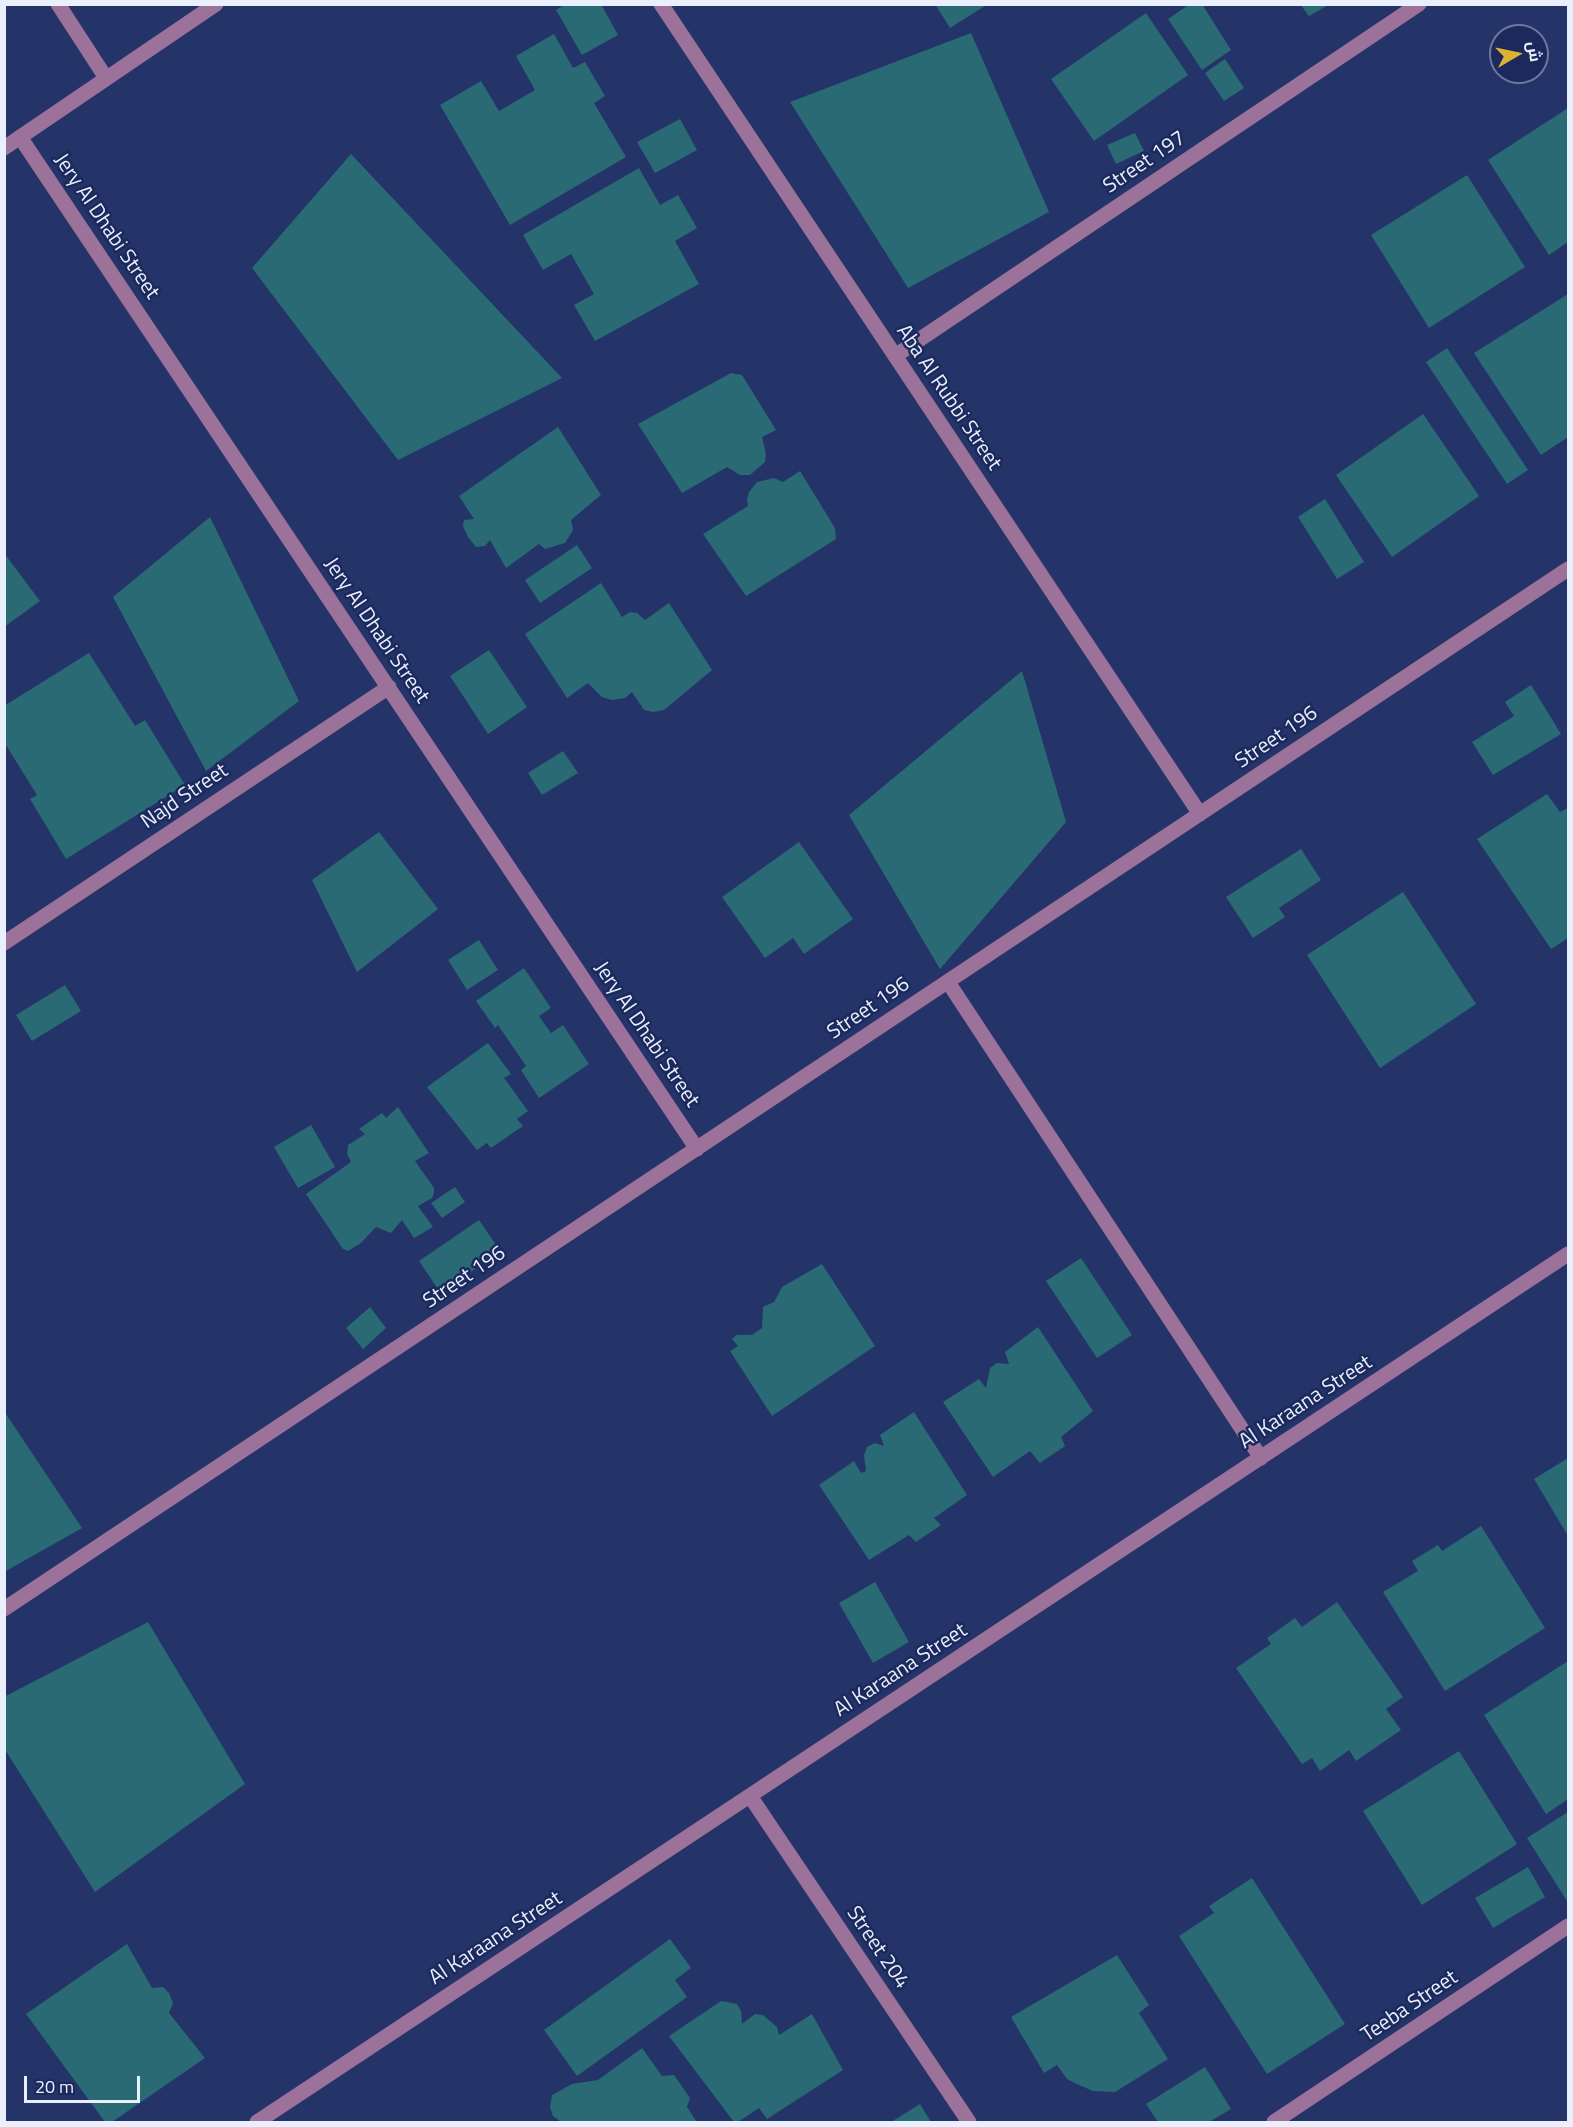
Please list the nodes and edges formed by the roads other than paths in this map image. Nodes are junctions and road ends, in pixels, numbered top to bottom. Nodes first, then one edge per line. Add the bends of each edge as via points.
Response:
1 (58, 4) edge
2 (216, 4) edge
3 (661, 4) edge
4 (1419, 4) edge
5 (106, 78) junction
6 (21, 137) junction
7 (4, 148) edge
8 (895, 356) junction
9 (1569, 569) edge
10 (388, 687) junction
11 (1200, 814) junction
12 (4, 943) edge
13 (948, 982) junction
14 (697, 1149) junction
15 (1569, 1254) edge
16 (1262, 1458) junction
17 (4, 1610) edge
18 (750, 1796) junction
19 (1569, 1926) edge
20 (1292, 2118) edge
21 (256, 2122) edge
22 (969, 2122) edge
23 (1274, 2122) edge

1 - 5 street
2 - 5 street
3 - 8 street, Aba Al Rubbi Street
4 - 8 street, Street 197
5 - 6 street
6 - 7 street
6 - 10 street, Jery Al Dhabi Street
8 - 11 street, Aba Al Rubbi Street
9 - 11 street, Street 196
10 - 12 street, Najd Street
10 - 14 street, Jery Al Dhabi Street
11 - 13 street, Street 196
13 - 14 street, Street 196
13 - 16 street
14 - 17 street, Street 196
15 - 16 street, Al Karaana Street
16 - 18 street, Al Karaana Street
18 - 21 street, Al Karaana Street
18 - 22 street, Street 204
19 - 20 street, Teeba Street
20 - 23 street, Teeba Street

